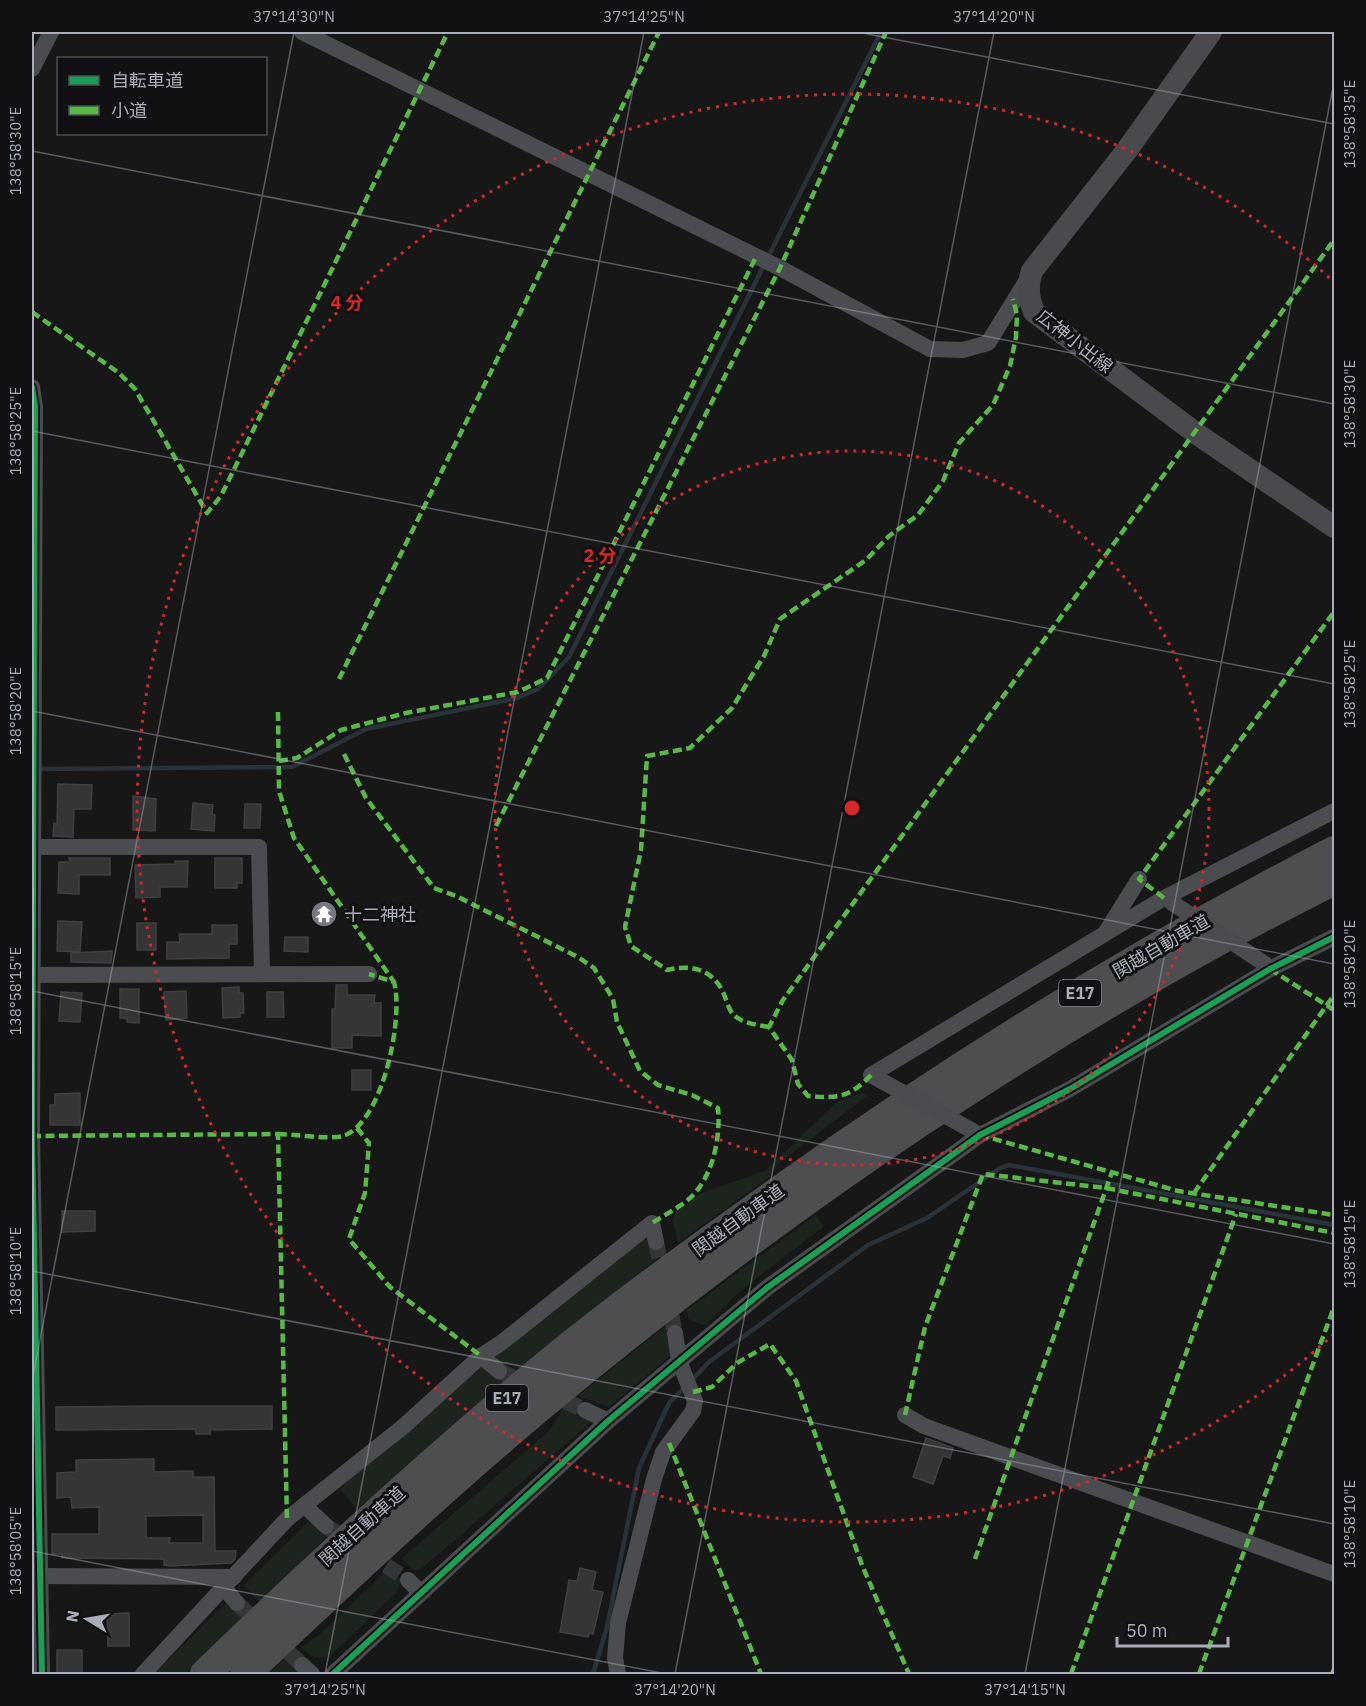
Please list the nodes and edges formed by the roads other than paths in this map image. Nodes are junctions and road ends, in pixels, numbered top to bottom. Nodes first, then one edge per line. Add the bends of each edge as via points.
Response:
1 (51, 32) edge
2 (302, 32) edge
3 (1211, 32) edge
4 (32, 69) edge
5 (1032, 271) junction
6 (32, 387) edge
7 (1335, 527) edge
8 (1335, 811) edge
9 (33, 840) edge
10 (1335, 851) edge
11 (1138, 879) dead end
12 (1335, 880) edge
13 (1168, 900) junction
14 (1106, 934) junction
15 (1335, 937) edge
16 (1268, 967) junction
17 (262, 973) junction
18 (369, 974) dead end
19 (34, 975) junction
20 (977, 1133) junction
21 (656, 1242) tunnel mouth
22 (675, 1333) tunnel mouth
23 (481, 1356) junction
24 (679, 1361) junction
25 (499, 1371) tunnel mouth
26 (585, 1410) tunnel mouth
27 (904, 1415) dead end
28 (608, 1420) junction
29 (305, 1506) junction
30 (326, 1526) tunnel mouth
31 (1335, 1574) edge
32 (36, 1576) edge
33 (228, 1582) junction
34 (237, 1604) tunnel mouth
35 (42, 1674) edge
36 (143, 1674) edge
37 (205, 1674) edge
38 (245, 1674) edge
39 (333, 1674) edge
40 (618, 1674) edge

1 - 4 street
2 - 5 street via 780,268 930,349 963,350 988,343
3 - 5 main road via 1127,150
5 - 7 main road, 広神小出線 via 1028,285 1034,312 1197,434
6 - 9 street
8 - 13 street
9 - 17 street via 259,847
9 - 19 street
10 - 37 highway, 関越自動車道 / E17 via 1158,946 1049,1012 834,1151 727,1227 513,1393 307,1575
11 - 14 street
12 - 38 highway, 関越自動車道 / E17 via 1176,964 1069,1029 971,1090 740,1249 537,1409 340,1583
13 - 14 street
13 - 16 street, bridge
14 - 20 street, bridge via 871,1075
15 - 16 street
16 - 20 street via 1070,1089
17 - 18 street
17 - 19 street
19 - 32 street
20 - 24 street via 768,1287
21 - 23 street via 652,1223
22 - 24 street
23 - 25 street
23 - 29 street via 404,1426
24 - 28 street
24 - 40 street via 695,1401 693,1411 663,1452 654,1479 618,1623
26 - 28 street
27 - 31 street via 924,1426
28 - 39 street via 414,1586
29 - 30 street
29 - 33 street
32 - 33 street
32 - 35 street
33 - 34 street
33 - 36 street

